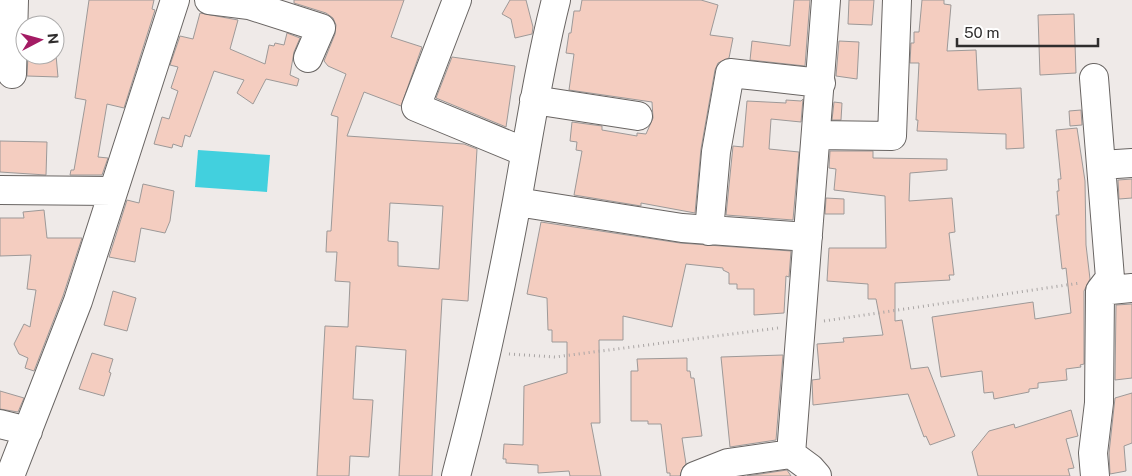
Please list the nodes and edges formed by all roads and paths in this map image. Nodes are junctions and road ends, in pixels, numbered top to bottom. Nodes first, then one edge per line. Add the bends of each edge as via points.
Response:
1 (14, 0) edge
2 (174, 0) edge
3 (209, 0) edge
4 (457, 0) edge
5 (556, 0) edge
6 (826, 0) edge
7 (897, 0) edge
8 (250, 2) edge
9 (308, 58) dead end
10 (12, 74) dead end
11 (1094, 78) dead end
12 (821, 83) junction
13 (534, 100) junction
14 (638, 116) dead end
15 (817, 135) junction
16 (525, 152) junction
17 (1132, 163) edge
18 (1101, 165) junction
19 (0, 190) edge
20 (112, 191) junction
21 (517, 202) junction
22 (709, 231) junction
23 (808, 237) junction
24 (1132, 288) edge
25 (1100, 291) junction
26 (0, 424) edge
27 (28, 431) junction
28 (791, 454) junction
29 (10, 476) edge
30 (456, 476) edge
31 (695, 476) edge
32 (817, 476) edge
33 (1095, 476) edge

1 - 10 street
2 - 20 street
3 - 8 street
4 - 16 street via 416,107
5 - 13 street
6 - 12 street
7 - 15 street via 892,136
8 - 9 street via 321,28
11 - 18 street
12 - 15 street
12 - 22 street via 730,73 716,152
13 - 14 street
13 - 16 street
15 - 23 street
16 - 21 street
17 - 18 street
18 - 25 street via 1110,278
19 - 20 street
20 - 27 street via 78,301
21 - 22 street
21 - 30 street
22 - 23 street
23 - 28 street
24 - 25 street
25 - 33 street
26 - 27 street
27 - 29 street
28 - 31 street via 728,463
28 - 32 street

